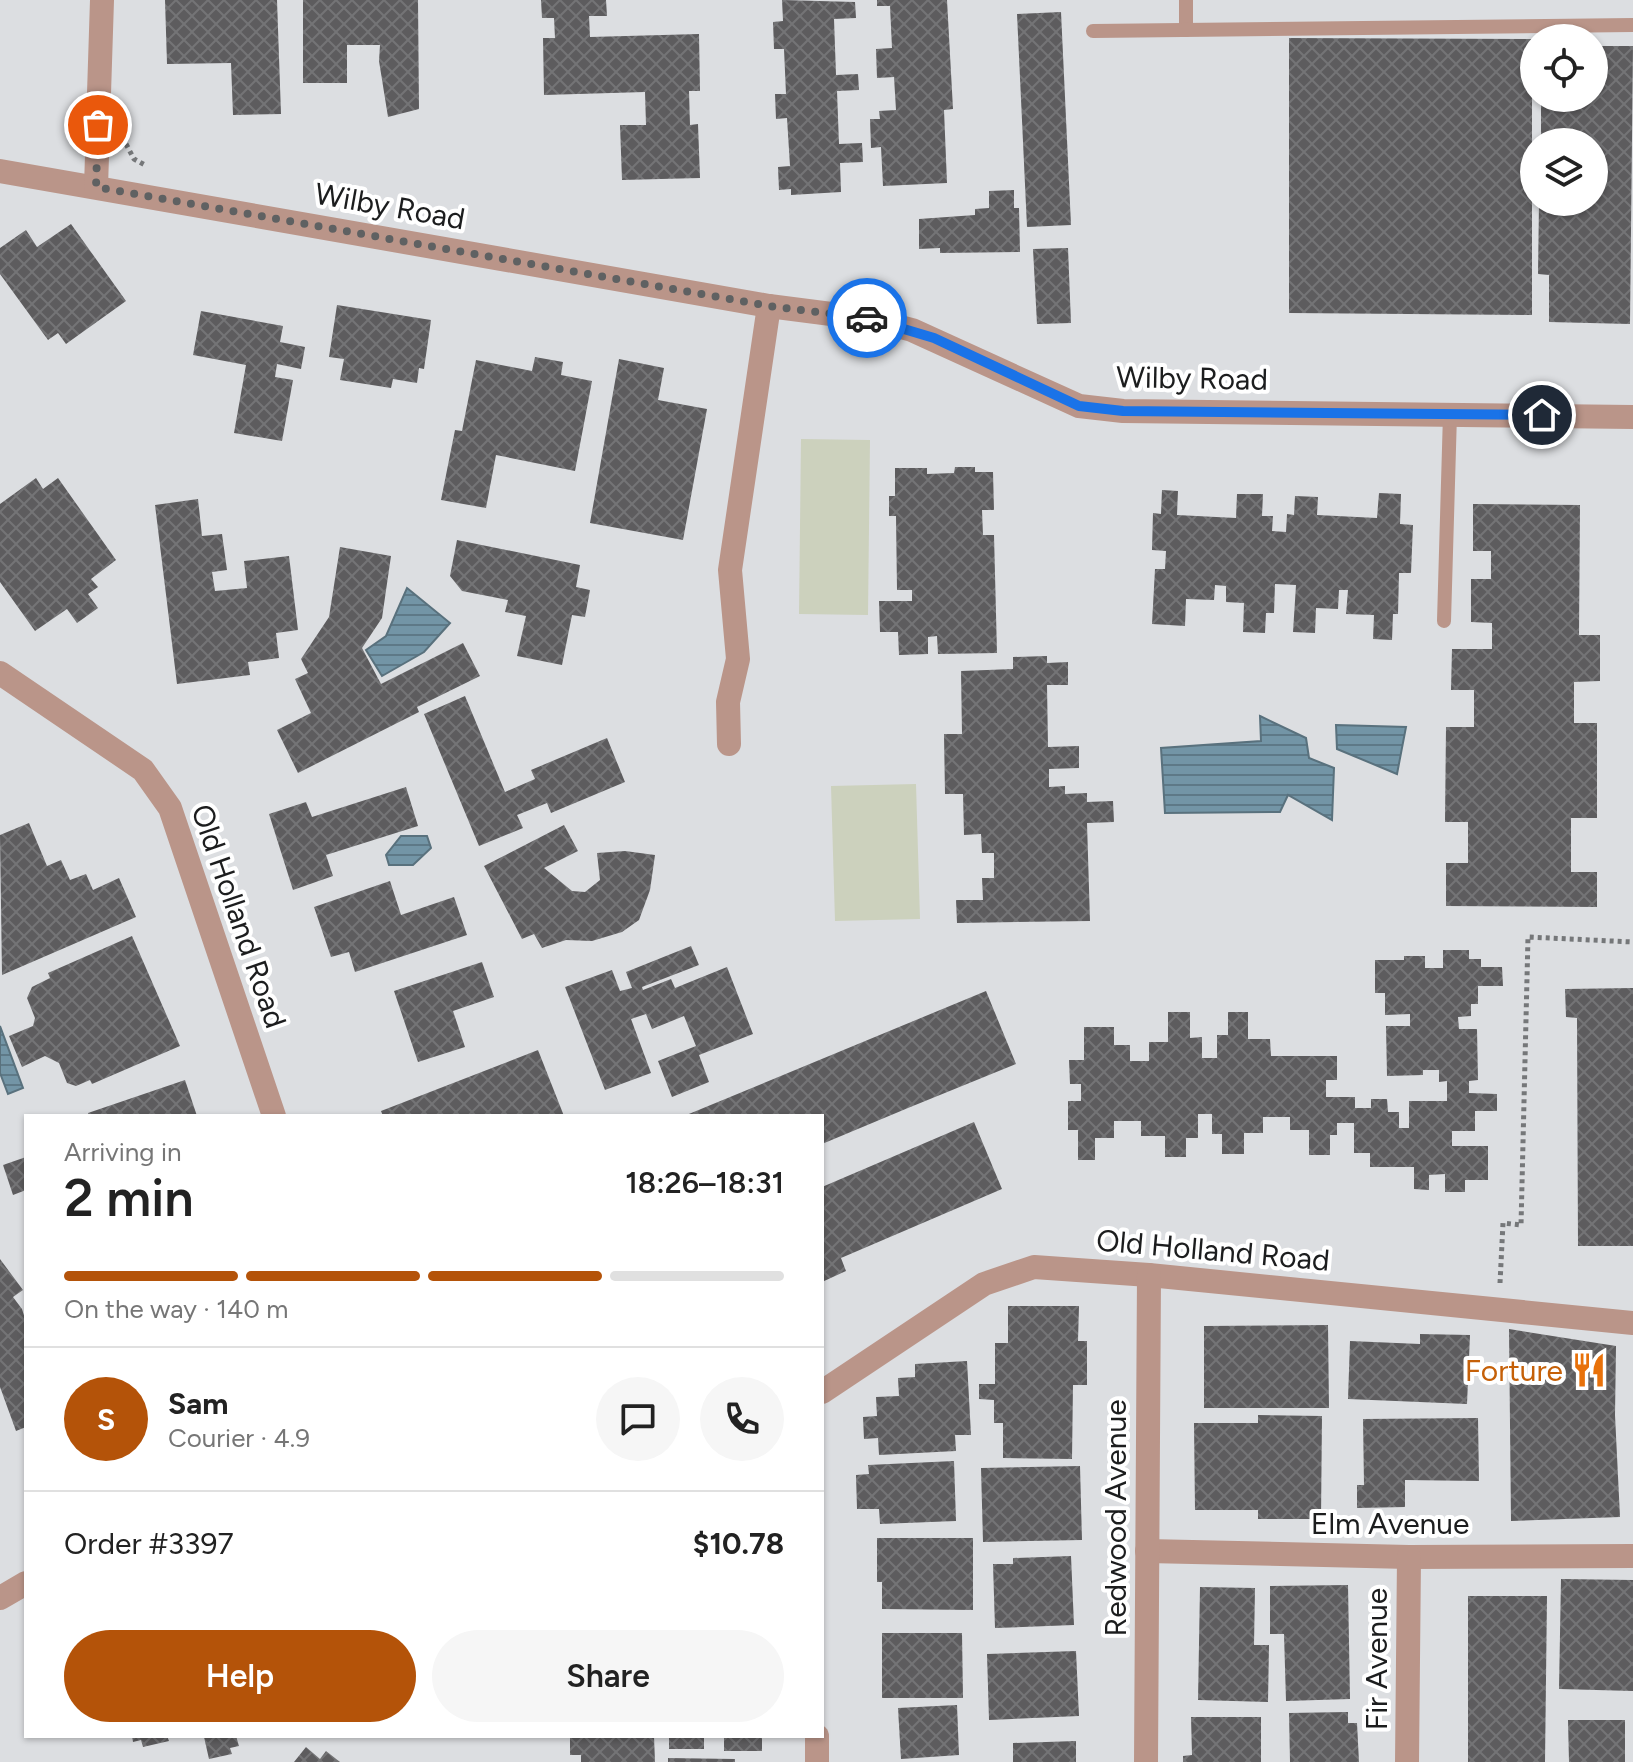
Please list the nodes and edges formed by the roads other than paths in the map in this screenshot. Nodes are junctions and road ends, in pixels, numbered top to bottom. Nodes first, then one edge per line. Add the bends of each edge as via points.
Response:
1 (102, 0) edge
2 (1186, 0) edge
3 (1633, 25) edge
4 (1186, 30) junction
5 (1093, 31) dead end
6 (0, 171) edge
7 (96, 187) junction
8 (769, 306) junction
9 (1450, 414) junction
10 (1633, 417) edge
11 (1444, 621) dead end
12 (0, 673) edge
13 (729, 744) dead end
14 (273, 1114) edge
15 (1149, 1275) junction
16 (1633, 1323) edge
17 (824, 1391) edge
18 (1147, 1551) junction
19 (1633, 1556) edge
20 (1409, 1557) junction
21 (24, 1584) edge
22 (0, 1598) edge
23 (817, 1738) edge
24 (817, 1762) edge
25 (1146, 1762) edge
26 (1407, 1762) edge

1 - 7 street
2 - 4 lane
3 - 4 lane
4 - 5 lane
6 - 7 street, Wilby Road
7 - 8 street, Wilby Road
8 - 9 street, Wilby Road via 912,330 1079,406 1123,411
8 - 13 street via 730,570 738,659 728,702
9 - 10 street, Wilby Road
9 - 11 lane
12 - 14 street, Old Holland Road via 143,770 170,808
15 - 16 street, Old Holland Road
15 - 17 street, Old Holland Road via 1034,1267 984,1284
15 - 18 street, Redwood Avenue
18 - 20 street, Elm Avenue
18 - 25 street, Redwood Avenue
19 - 20 street, Elm Avenue
20 - 26 street, Fir Avenue
21 - 22 street
23 - 24 street

